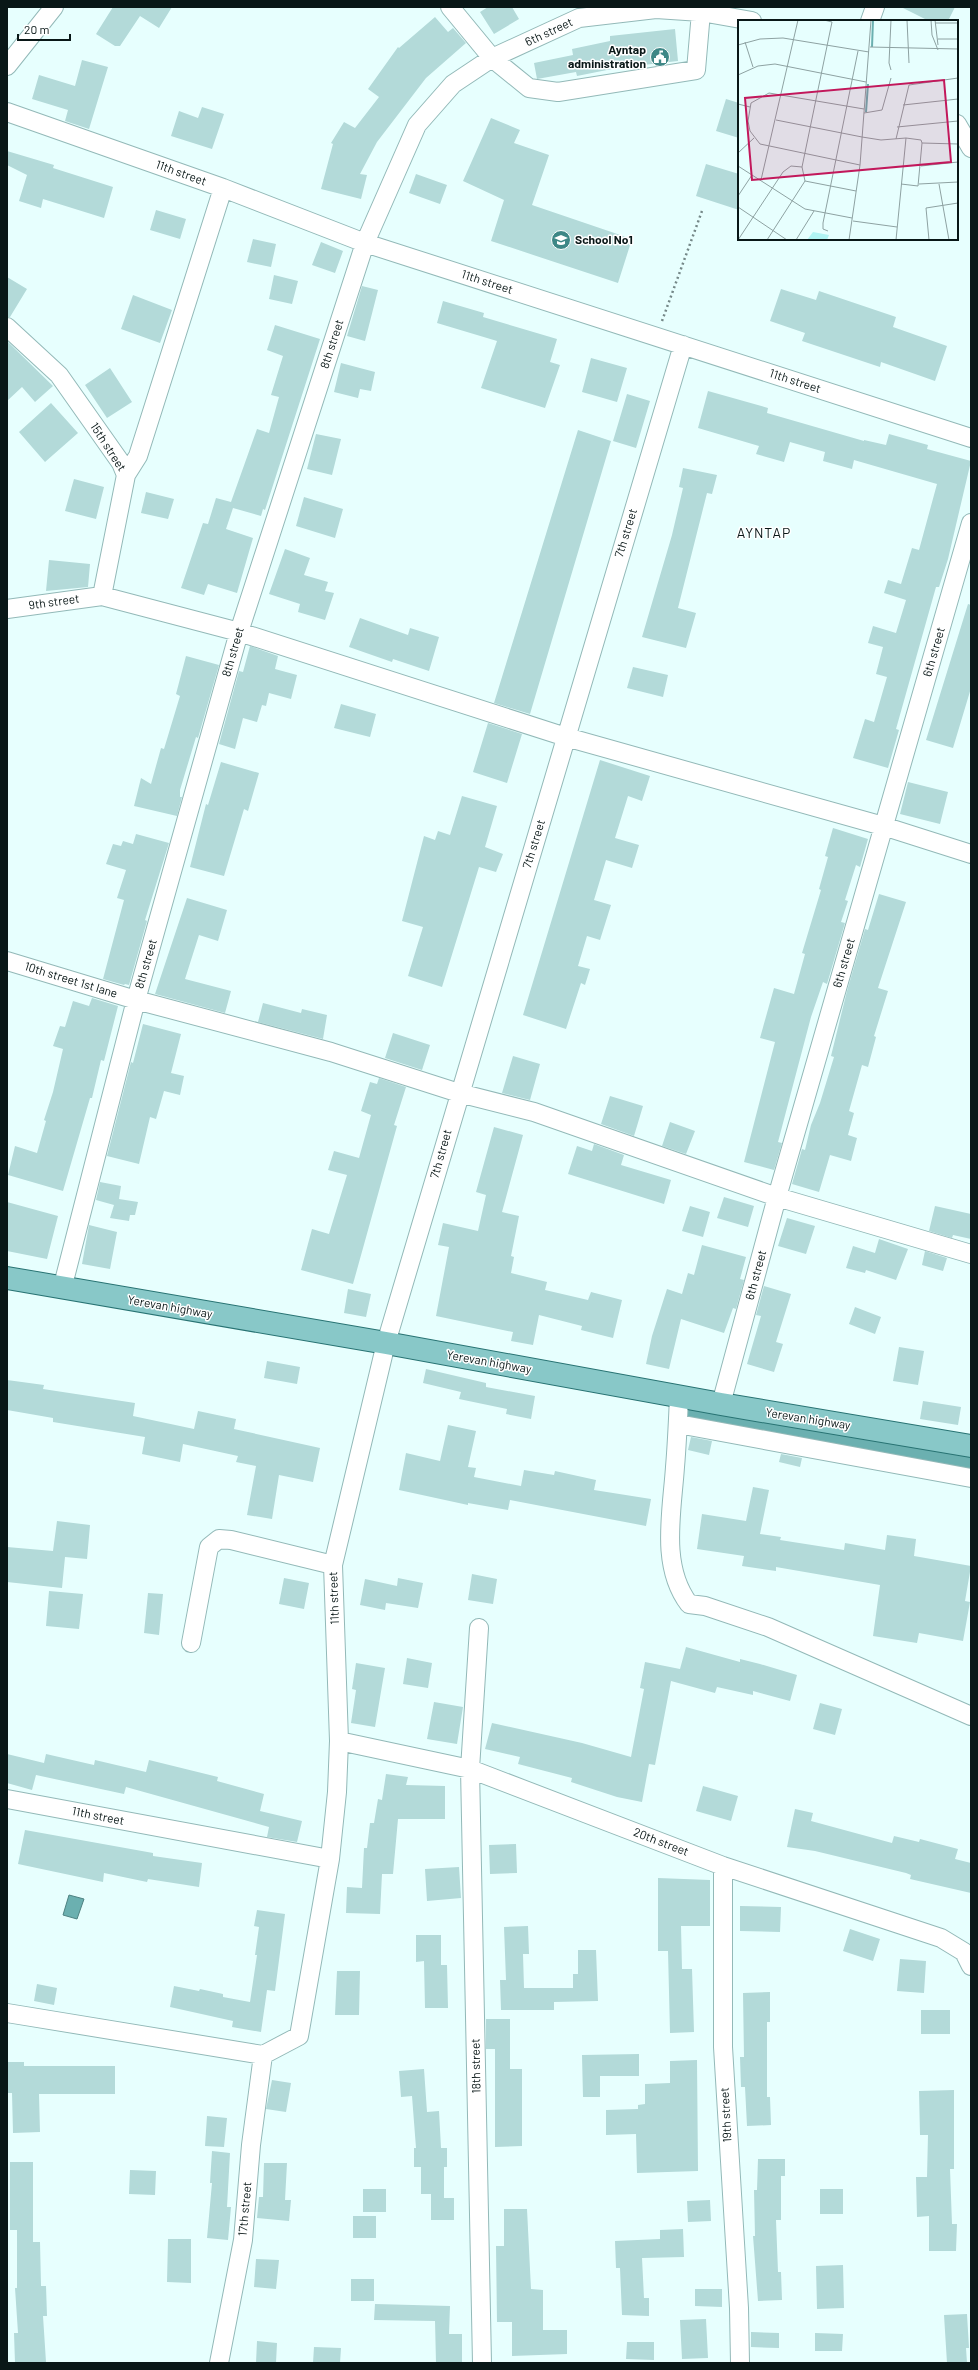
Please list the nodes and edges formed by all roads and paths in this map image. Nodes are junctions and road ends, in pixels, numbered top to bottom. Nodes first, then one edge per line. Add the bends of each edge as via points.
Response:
1 (54, 7) edge
2 (450, 7) edge
3 (875, 7) edge
4 (656, 8) edge
5 (701, 12) junction
6 (746, 20) edge
7 (870, 20) edge
8 (492, 58) junction
9 (7, 66) edge
10 (7, 112) edge
11 (958, 126) edge
12 (971, 148) edge
13 (223, 188) junction
14 (702, 211) dead end
15 (365, 243) junction
16 (7, 327) edge
17 (657, 336) junction
18 (683, 345) junction
19 (971, 438) edge
20 (126, 475) junction
21 (971, 523) edge
22 (102, 596) junction
23 (7, 609) edge
24 (239, 632) junction
25 (566, 737) junction
26 (883, 826) junction
27 (971, 854) edge
28 (7, 961) edge
29 (136, 1000) junction
30 (459, 1093) junction
31 (777, 1197) junction
32 (971, 1254) edge
33 (7, 1278) edge
34 (62, 1289) junction
35 (386, 1343) junction
36 (679, 1397) junction
37 (720, 1404) junction
38 (678, 1424) junction
39 (971, 1446) edge
40 (971, 1478) edge
41 (333, 1565) junction
42 (479, 1628) dead end
43 (191, 1643) dead end
44 (971, 1716) edge
45 (339, 1741) junction
46 (470, 1768) junction
47 (7, 1799) edge
48 (330, 1860) junction
49 (723, 1866) junction
50 (971, 1966) edge
51 (7, 2013) edge
52 (263, 2055) junction
53 (219, 2363) edge
54 (482, 2363) edge
55 (740, 2363) edge

1 - 9 street
2 - 8 street
3 - 7 street
4 - 5 street, 6th street
4 - 8 street, 6th street via 579,18
5 - 6 street, 6th street
5 - 8 street via 696,70 558,92 529,88
8 - 15 street, 8th street via 453,84 417,125
10 - 13 street, 11th street
11 - 12 street
13 - 15 street, 11th street
13 - 20 street via 138,456
14 - 17 path
15 - 17 street, 11th street
15 - 24 street, 8th street
16 - 20 street, 15th street via 59,375 121,463
17 - 18 street, 11th street
18 - 19 street, 11th street
18 - 25 street, 7th street
20 - 22 street, 15th street
21 - 26 street, 6th street
22 - 23 street, 9th street
22 - 24 street
24 - 25 street
24 - 29 street, 8th street
25 - 26 street
25 - 30 street, 7th street
26 - 27 street
26 - 31 street, 6th street
28 - 29 street, 10th street 1st lane
29 - 30 street, 10th street 1st lane via 331,1052
29 - 34 street, 8th street
30 - 31 street, 10th street 1st lane via 534,1112
30 - 35 street, 7th street
31 - 32 street, 10th street 1st lane
31 - 37 street, 6th street
33 - 34 main road, Yerevan highway
34 - 35 main road, Yerevan highway
35 - 36 main road, Yerevan highway
35 - 41 street, 11th street
36 - 37 main road, Yerevan highway
36 - 38 street
37 - 39 main road, Yerevan highway
38 - 40 street
38 - 44 street via 670,1535 679,1591 689,1604 705,1606 768,1627
41 - 43 street via 220,1539 208,1547
41 - 45 street, 11th street
42 - 46 street, 18th street
45 - 46 street, 20th street
45 - 48 street, 11th street
46 - 49 street, 20th street
46 - 54 street, 18th street
47 - 48 street, 11th street
48 - 52 street, 11th street via 299,2036
49 - 50 street, 20th street via 941,1938 964,1952
49 - 55 street, 19th street via 723,2048
51 - 52 street
52 - 53 street, 17th street via 251,2145 243,2240

